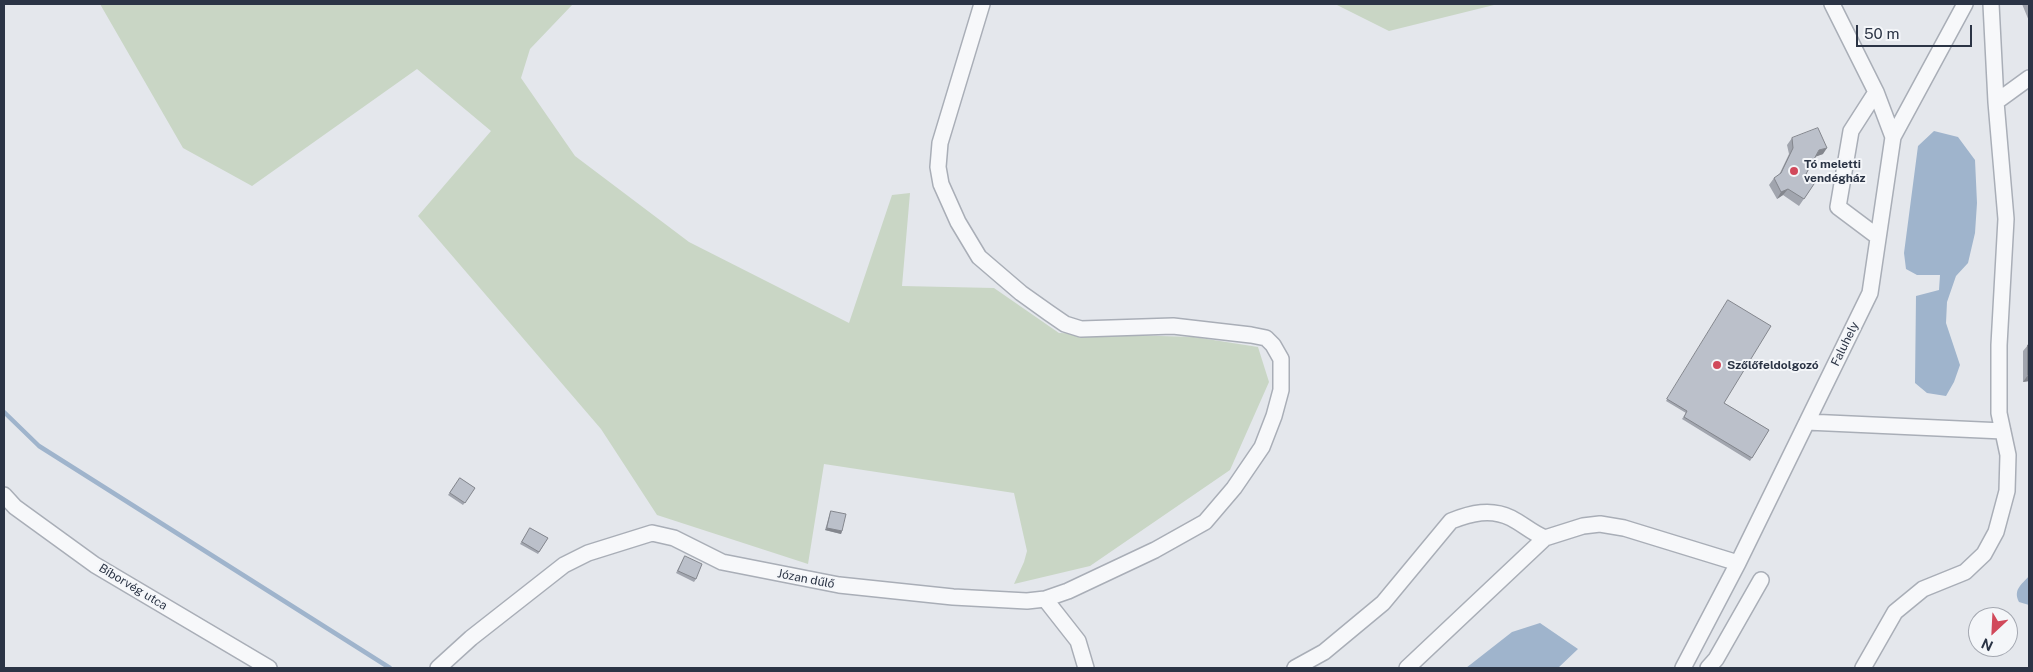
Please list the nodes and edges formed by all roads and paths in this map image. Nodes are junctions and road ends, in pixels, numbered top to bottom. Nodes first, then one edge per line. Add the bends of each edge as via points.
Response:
1 (982, 4) edge
2 (1832, 4) edge
3 (1965, 4) edge
4 (1991, 4) edge
5 (2029, 78) edge
6 (1876, 92) junction
7 (1996, 102) junction
8 (1894, 137) junction
9 (1878, 237) junction
10 (1808, 422) junction
11 (2002, 431) junction
12 (4, 495) edge
13 (1545, 538) junction
14 (1738, 563) junction
15 (1761, 580) dead end
16 (1045, 599) junction
17 (269, 668) edge
18 (438, 668) edge
19 (1086, 668) edge
20 (1295, 668) edge
21 (1407, 668) edge
22 (1683, 668) edge
23 (1708, 668) edge
24 (1863, 668) edge

1 - 16 street, Józan dűlő via 940,143 938,167 941,184 958,222 979,257 1021,293 1066,324 1081,328 1173,326 1251,335 1266,338 1281,359 1281,390 1262,447 1234,488 1205,522 1155,550
2 - 6 street
3 - 8 street
4 - 7 street
5 - 7 street
6 - 8 street
6 - 9 street via 1851,131 1838,207
7 - 11 street via 2006,219 1999,345
8 - 9 street, Faluhely
9 - 10 street, Faluhely via 1870,293
10 - 11 street
10 - 14 street, Faluhely
11 - 24 street via 2008,454 2007,492 1996,532 1984,554 1965,572 1923,589 1895,612
12 - 17 street, Bíborvég utca via 15,507 95,565
13 - 14 street via 1600,524 1624,528
13 - 20 street via 1498,512 1467,514 1451,521 1383,603 1324,652
13 - 21 street
14 - 22 street, Faluhely
15 - 23 street
16 - 18 street, Józan dűlő via 953,597 839,586 722,562 674,538 652,533 588,553 564,565
16 - 19 street via 1078,641

